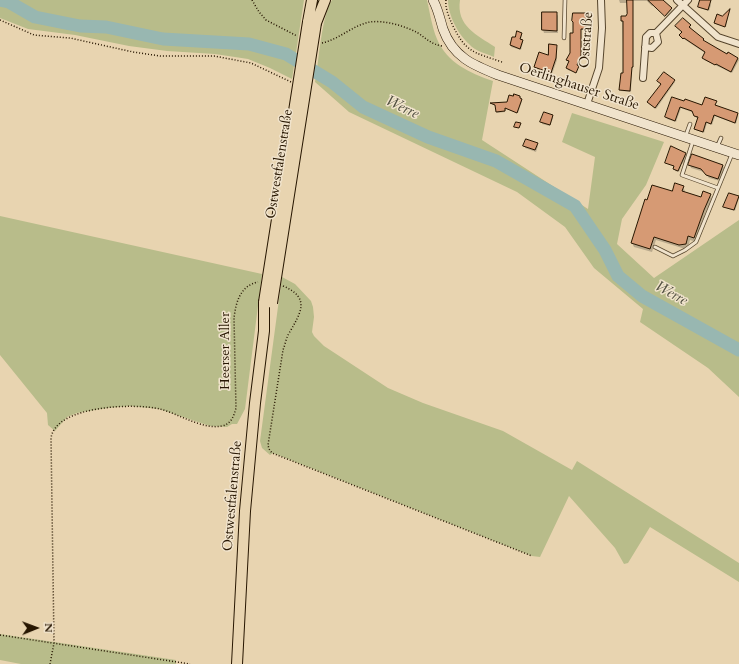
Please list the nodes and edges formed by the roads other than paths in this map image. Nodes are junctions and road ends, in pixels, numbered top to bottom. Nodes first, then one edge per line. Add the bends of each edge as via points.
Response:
1 (310, 0) edge
2 (320, 0) edge
3 (325, 0) edge
4 (433, 0) edge
5 (439, 0) edge
6 (565, 0) edge
7 (602, 0) edge
8 (677, 0) edge
9 (688, 0) edge
10 (682, 5) junction
11 (438, 11) junction
12 (312, 22) junction
13 (656, 33) junction
14 (564, 38) dead end
15 (739, 44) edge
16 (646, 47) junction
17 (643, 78) dead end
18 (588, 104) junction
19 (690, 124) dead end
20 (690, 138) junction
21 (721, 138) dead end
22 (717, 147) junction
23 (736, 154) edge
24 (718, 188) junction
25 (655, 247) dead end
26 (237, 664) edge

1 - 12 main road
2 - 12 main road, Ostwestfalenstraße
3 - 12 main road
4 - 11 main road, Oerlinghauser Straße
5 - 11 main road, Oerlinghauser Straße
6 - 14 lane
7 - 18 street, Oststraße via 598,68
8 - 10 street
9 - 10 street
10 - 13 street
10 - 15 street via 718,37
11 - 18 main road, Oerlinghauser Straße via 450,44 477,67
12 - 26 main road, Ostwestfalenstraße, bridge via 268,302 255,403 245,511
13 - 16 street via 646,36
13 - 16 street via 658,42 652,48
16 - 17 street
18 - 20 main road, Oerlinghauser Straße
19 - 20 lane
20 - 22 main road, Oerlinghauser Straße
20 - 24 lane via 682,176
21 - 22 lane
22 - 23 main road, Oerlinghauser Straße
23 - 24 lane
24 - 25 lane via 696,242 673,256

